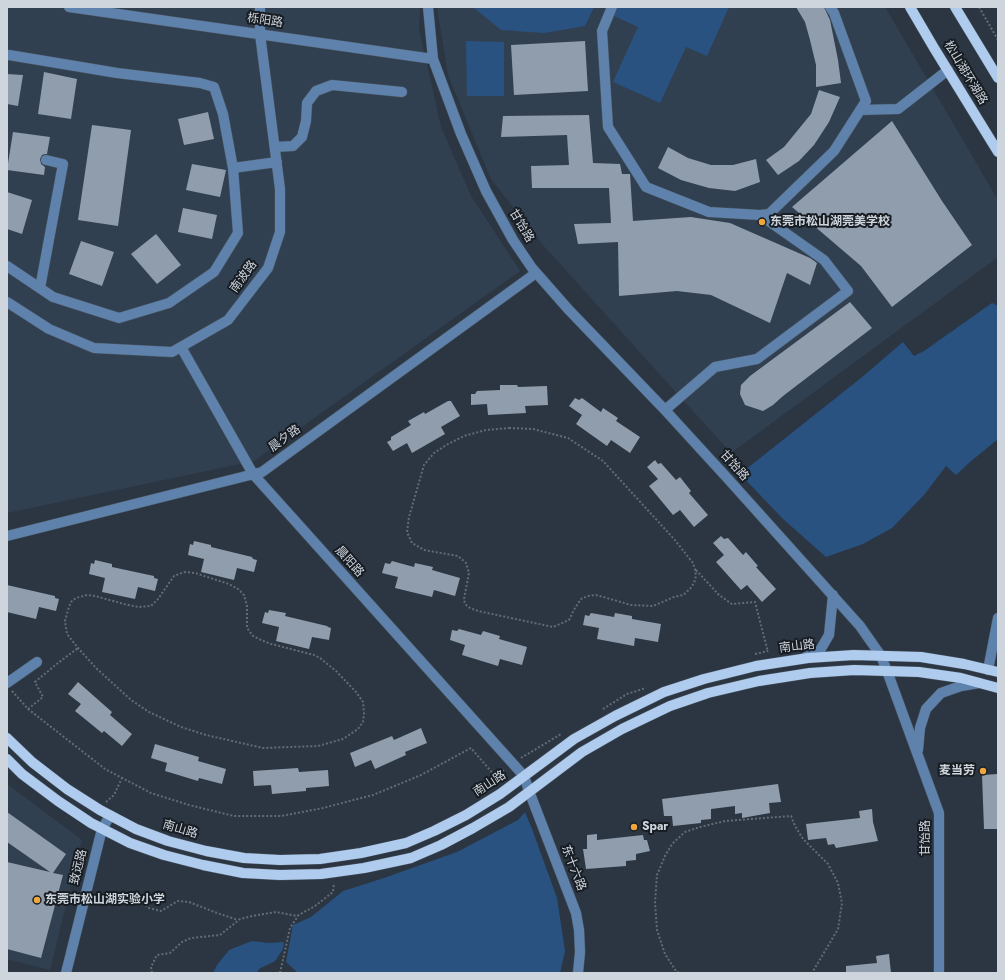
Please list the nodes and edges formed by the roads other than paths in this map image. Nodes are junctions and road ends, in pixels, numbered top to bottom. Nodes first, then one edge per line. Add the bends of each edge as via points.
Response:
1 (69, 7) edge
2 (260, 7) edge
3 (428, 7) edge
4 (612, 7) edge
5 (830, 7) edge
6 (910, 7) edge
7 (955, 7) edge
8 (89, 8) edge
9 (260, 34) junction
10 (9, 55) dead end
11 (433, 59) junction
12 (948, 70) junction
13 (998, 78) edge
14 (402, 92) dead end
15 (860, 110) junction
16 (275, 147) junction
17 (998, 152) edge
18 (46, 160) dead end
19 (277, 162) junction
20 (233, 168) junction
21 (760, 215) junction
22 (7, 266) edge
23 (536, 273) junction
24 (40, 288) junction
25 (7, 302) edge
26 (181, 347) junction
27 (665, 410) junction
28 (253, 474) junction
29 (7, 536) edge
30 (832, 595) junction
31 (998, 618) edge
32 (881, 656) junction
33 (801, 659) junction
34 (37, 662) dead end
35 (988, 670) junction
36 (887, 671) junction
37 (998, 672) edge
38 (979, 683) junction
39 (10, 687) edge
40 (998, 688) edge
41 (7, 738) edge
42 (917, 754) junction
43 (7, 759) edge
44 (524, 776) junction
45 (529, 791) junction
46 (110, 816) junction
47 (102, 829) junction
48 (66, 973) edge
49 (578, 973) edge
50 (939, 973) edge

1 - 8 street, 栎阳路
2 - 9 street, 南波路
3 - 11 street, 甘饴路
4 - 21 street via 602,31 608,127 646,187 709,212
5 - 15 street via 866,101
6 - 12 main road, 松山湖环湖路
7 - 13 main road, 松山湖环湖路
8 - 9 street, 栎阳路
9 - 11 street, 栎阳路
9 - 16 street, 南波路
10 - 20 street via 214,88 223,114
11 - 23 street, 甘饴路 via 486,191 513,240
12 - 15 street via 898,109
12 - 17 main road, 松山湖环湖路
14 - 16 street via 332,85 316,90 307,103 302,137 293,146
15 - 21 street via 834,151 769,214
16 - 19 street, 南波路
18 - 24 street via 63,164
19 - 20 street
19 - 26 street, 南波路 via 280,232 268,268 228,320
20 - 24 street via 238,233 214,272 169,303 119,318 54,297
21 - 27 street via 824,260 848,291 757,359 715,367
22 - 24 street
23 - 27 street, 甘饴路
23 - 28 street, 晨夕路 via 262,472
25 - 26 street, 南波路 via 49,329 94,348 172,352
26 - 28 street, 晨阳路
27 - 30 street, 甘饴路
28 - 29 street, 晨夕路
28 - 44 street, 晨阳路
30 - 32 street, 甘饴路 via 860,626
30 - 33 street via 829,635 819,652
31 - 35 street
32 - 33 main road, 南山路 via 854,655
32 - 35 main road, 南山路 via 920,657
32 - 36 street, 甘饴路
33 - 44 main road, 南山路 via 756,666 664,692 574,739
34 - 39 street
35 - 37 main road, 南山路
36 - 38 main road via 919,672
36 - 42 street, 甘饴路
36 - 45 main road via 810,673 708,693 670,706 622,729 582,752
38 - 40 main road
38 - 42 street via 941,693 926,709 920,728
41 - 46 main road, 南山路 via 32,762 67,789
42 - 50 street, 甘饴路 via 939,813
43 - 47 main road via 22,774 58,801
44 - 45 street, 东十六路
44 - 46 main road, 南山路 via 466,815 406,843 320,859 244,858 206,851 168,841
45 - 47 main road via 509,807 473,828 411,858 321,874 243,873 203,865 164,856
45 - 49 street, 东十六路 via 576,913 580,952
46 - 47 street, 致远路
47 - 48 street, 致远路

